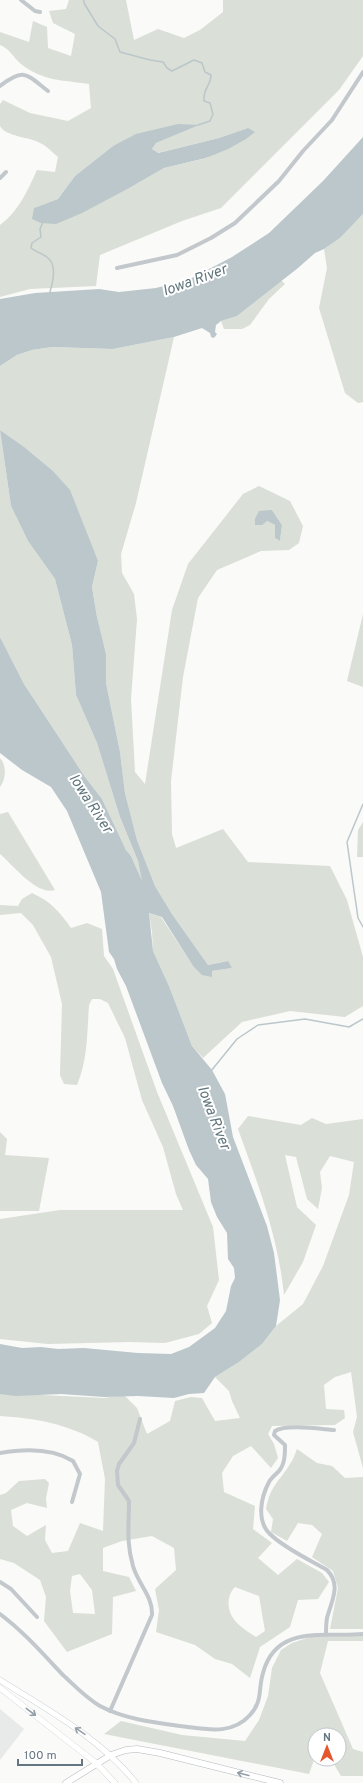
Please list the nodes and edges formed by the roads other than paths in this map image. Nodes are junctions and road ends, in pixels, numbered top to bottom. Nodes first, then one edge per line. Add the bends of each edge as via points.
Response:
1 (21, 0) edge
2 (40, 12) dead end
3 (363, 72) edge
4 (0, 86) edge
5 (48, 91) dead end
6 (6, 172) dead end
7 (0, 178) edge
8 (117, 268) dead end
9 (140, 1418) dead end
10 (334, 1430) dead end
11 (0, 1453) edge
12 (72, 1502) dead end
13 (0, 1582) edge
14 (0, 1614) edge
15 (37, 1617) dead end
16 (326, 1634) junction
17 (363, 1634) edge
18 (0, 1680) edge
19 (0, 1688) edge
20 (110, 1710) junction
21 (111, 1755) junction
22 (96, 1763) junction
23 (66, 1783) edge
24 (115, 1783) edge
25 (136, 1783) edge
26 (280, 1783) edge

1 - 2 street
3 - 8 street via 332,120 279,181 235,223 177,255
4 - 5 street via 12,76 20,74 28,76
6 - 7 street
9 - 20 street via 134,1443 118,1467 117,1480 129,1502 129,1546 136,1572 150,1599 152,1615
10 - 16 street via 288,1428 275,1431 274,1435 285,1445 285,1457 281,1469 263,1493 261,1512 269,1534 327,1570 333,1577 335,1593 327,1618
11 - 12 street via 34,1450 57,1454 73,1461 80,1474
13 - 15 street via 11,1589
14 - 20 street via 86,1696
16 - 17 street
16 - 20 street via 298,1637 274,1652 263,1671 257,1705 245,1720 233,1728 212,1731 144,1720
21 -> 18 main road via 64,1720
19 -> 22 main road
21 - 22 highway
21 - 25 main road
26 -> 21 highway via 144,1749 129,1749
22 - 23 highway
22 - 24 main road

